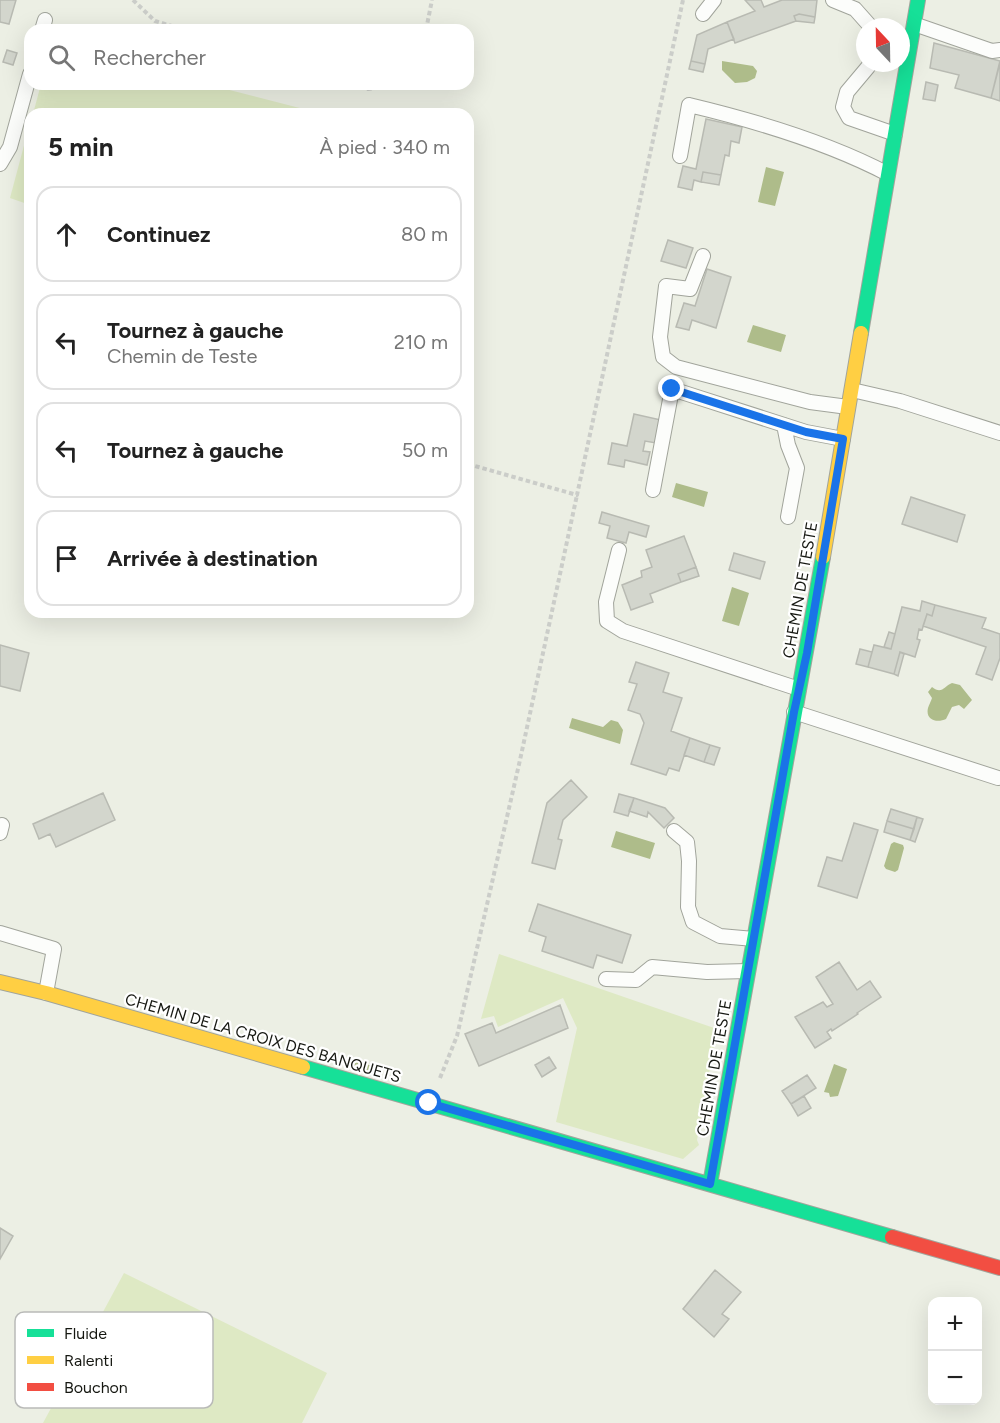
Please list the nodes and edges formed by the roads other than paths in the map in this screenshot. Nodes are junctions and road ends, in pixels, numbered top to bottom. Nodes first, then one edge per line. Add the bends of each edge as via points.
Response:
1 (714, 0) edge
2 (833, 0) edge
3 (918, 0) edge
4 (703, 14) dead end
5 (863, 18) edge
6 (914, 24) junction
7 (1000, 50) edge
8 (864, 72) edge
9 (26, 90) edge
10 (895, 134) junction
11 (680, 156) dead end
12 (0, 164) edge
13 (888, 174) junction
14 (703, 256) dead end
15 (851, 389) junction
16 (848, 407) junction
17 (784, 425) junction
18 (1000, 432) edge
19 (843, 439) junction
20 (653, 490) dead end
21 (788, 518) dead end
22 (619, 550) dead end
23 (799, 689) junction
24 (794, 712) junction
25 (998, 778) dead end
26 (674, 831) dead end
27 (0, 933) edge
28 (754, 939) junction
29 (748, 971) junction
30 (606, 979) dead end
31 (0, 982) edge
32 (46, 993) junction
33 (710, 1184) junction
34 (1000, 1268) edge

1 - 4 lane
2 - 5 lane via 855,9
3 - 6 street, CHEMIN DE TESTE
6 - 7 lane via 992,51
6 - 10 street, CHEMIN DE TESTE
8 - 10 lane via 847,92 843,107 849,118
9 - 12 lane via 10,147
10 - 13 street, CHEMIN DE TESTE
11 - 13 lane via 689,105 741,117 860,159
13 - 15 street, CHEMIN DE TESTE
14 - 16 lane via 690,289 666,286 660,337 663,357 676,367 810,402
15 - 16 street, CHEMIN DE TESTE
15 - 18 lane
16 - 19 street, CHEMIN DE TESTE
17 - 19 lane
17 - 20 lane via 672,389
17 - 21 lane via 796,468
19 - 23 street, CHEMIN DE TESTE
22 - 23 lane via 606,602 607,621 623,631
23 - 24 street, CHEMIN DE TESTE
24 - 25 lane
24 - 28 street, CHEMIN DE TESTE
26 - 28 lane via 687,842 688,907 693,922 720,936
27 - 32 lane via 54,949
28 - 29 street, CHEMIN DE TESTE
29 - 30 lane via 652,967 636,980
29 - 33 street, CHEMIN DE TESTE
31 - 32 street, CHEMIN DE LA CROIX DES BANQUETS
32 - 33 street, CHEMIN DE LA CROIX DES BANQUETS
33 - 34 street, CHEMIN DE LA CROIX DES BANQUETS

